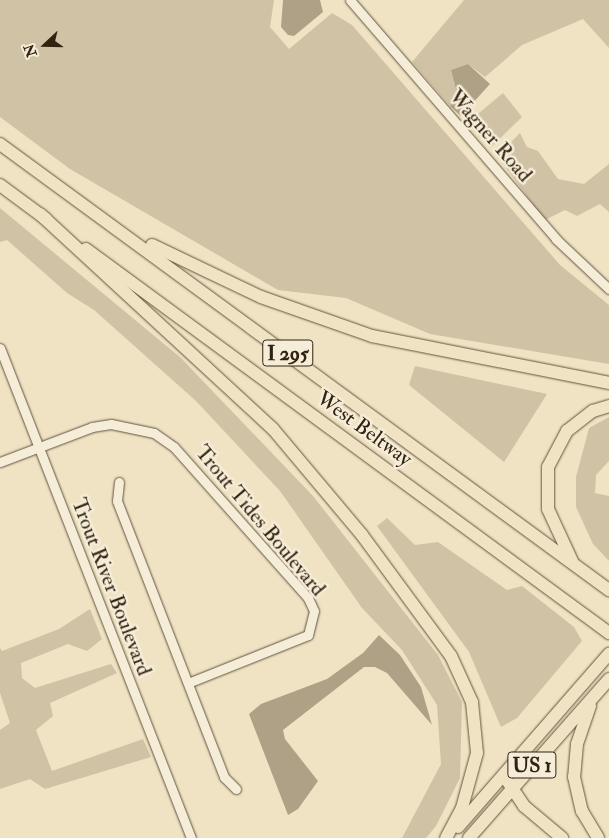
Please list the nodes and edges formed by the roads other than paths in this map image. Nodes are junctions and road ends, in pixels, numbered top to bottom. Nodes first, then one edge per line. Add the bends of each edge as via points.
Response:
1 (350, 0) edge
2 (0, 144) edge
3 (0, 185) edge
4 (40, 214) junction
5 (124, 231) junction
6 (609, 288) edge
7 (0, 348) edge
8 (609, 383) edge
9 (609, 406) edge
10 (38, 447) junction
11 (0, 462) edge
12 (119, 482) dead end
13 (575, 565) junction
14 (609, 590) edge
15 (609, 633) edge
16 (609, 654) edge
17 (609, 679) edge
18 (188, 682) junction
19 (596, 693) junction
20 (504, 773) junction
21 (236, 789) dead end
22 (512, 789) junction
23 (190, 838) edge
24 (447, 838) edge
25 (469, 838) edge
26 (562, 838) edge
27 (598, 838) edge

1 - 6 street, Wagner Road via 556,239
2 - 5 highway, West Beltway / I 295
3 - 4 highway, West Beltway / I 295
4 - 15 highway, West Beltway / I 295
4 - 24 highway via 273,429 362,534 451,656 472,702 477,753 462,808
5 - 8 highway via 261,297 332,323 410,346
5 - 13 highway, West Beltway / I 295
7 - 10 street, Trout River Boulevard
9 - 13 highway via 593,411 567,431 548,467 550,517
10 - 11 street
10 - 18 street, Trout Tides Boulevard via 111,424 154,433 174,447 308,598 314,611 308,634
10 - 23 street, Trout River Boulevard
12 - 18 street via 117,501
13 - 14 highway, West Beltway / I 295
16 - 20 highway, US 1
17 - 19 highway, US 1
18 - 21 street via 224,777
19 - 22 highway, US 1
19 - 27 highway via 577,744 574,777 582,811
20 - 22 highway
20 - 24 highway, US 1
22 - 25 highway, US 1
22 - 26 highway via 524,806

